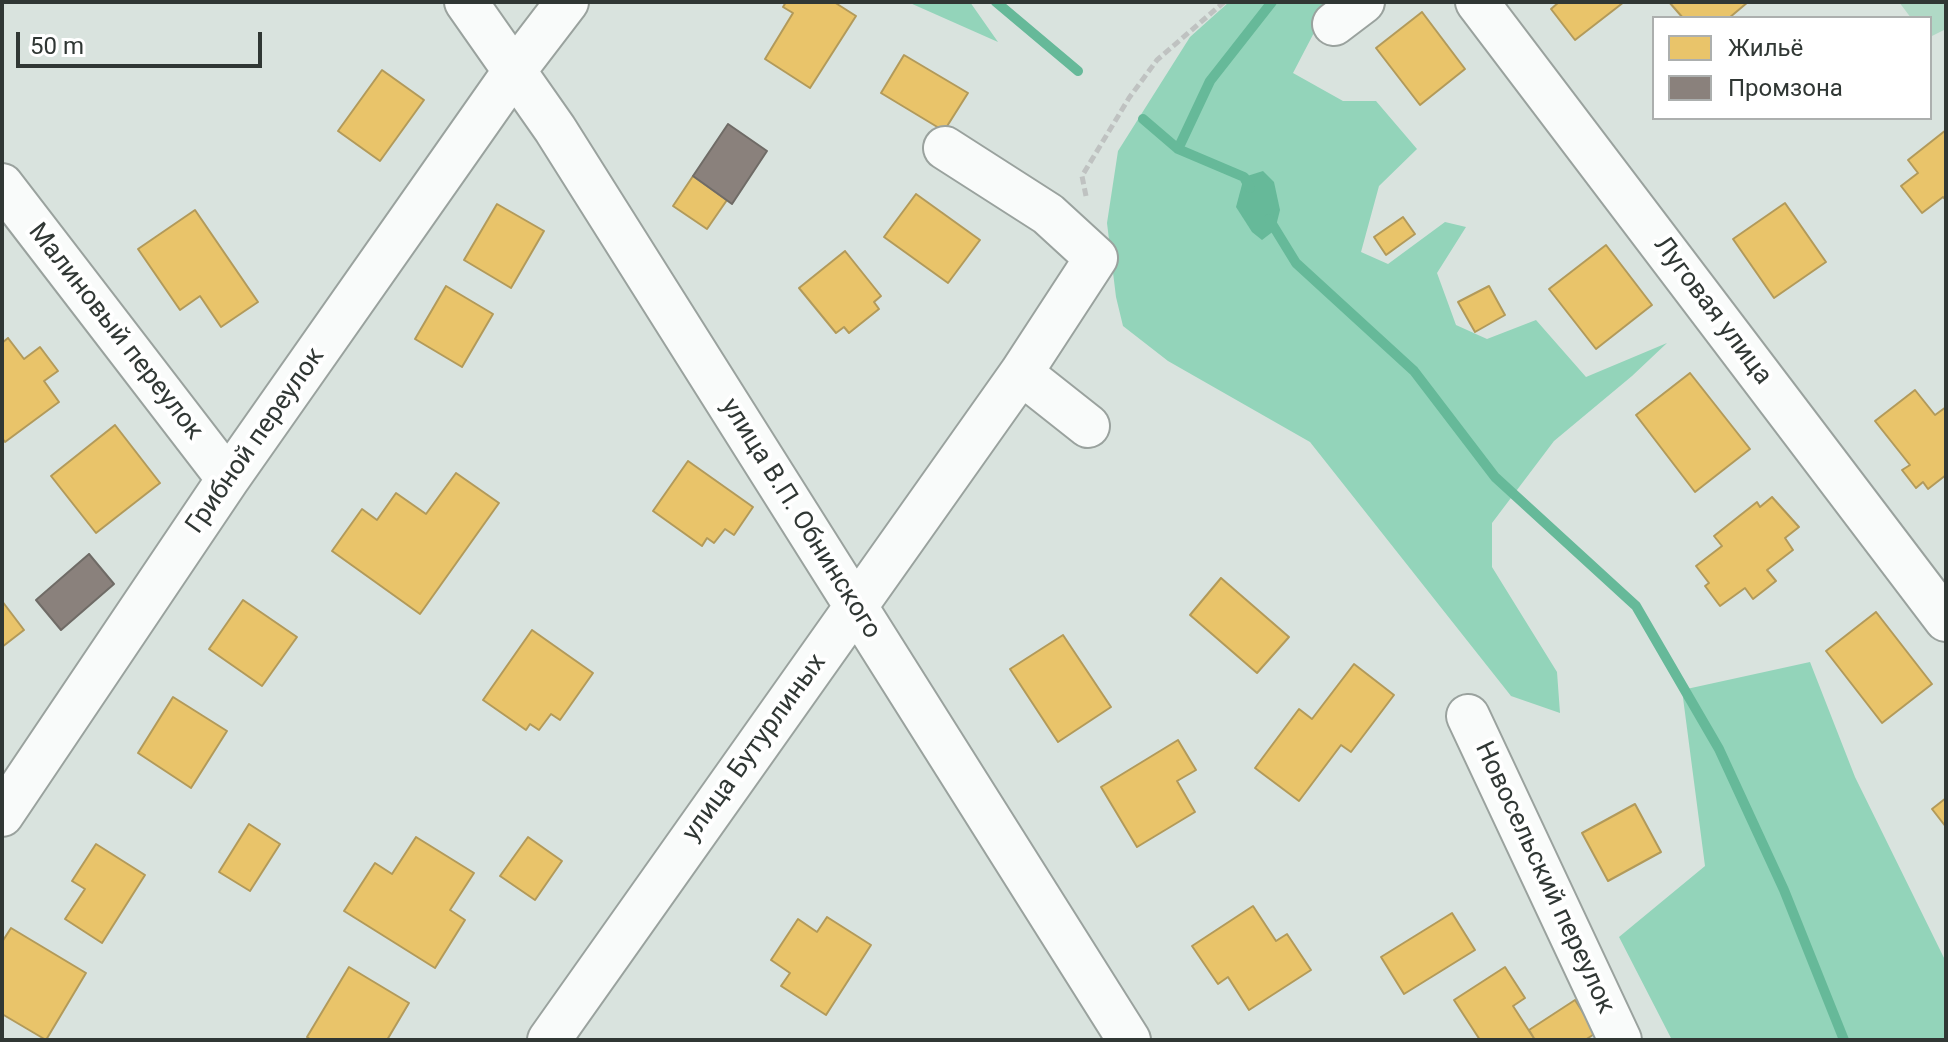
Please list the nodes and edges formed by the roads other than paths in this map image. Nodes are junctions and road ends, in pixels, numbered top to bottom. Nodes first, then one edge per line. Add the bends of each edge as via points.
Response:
1 (466, 2) edge
2 (567, 2) edge
3 (1477, 2) edge
4 (515, 70) junction
5 (945, 148) dead end
6 (2, 185) edge
7 (1021, 373) junction
8 (1088, 426) dead end
9 (228, 479) junction
10 (855, 608) junction
11 (1946, 620) edge
12 (1468, 716) dead end
13 (2, 815) edge
14 (549, 1040) edge
15 (1129, 1040) edge
16 (1620, 1040) edge

1 - 4 street, улица В.П. Обнинского
2 - 4 street, Грибной переулок
3 - 11 street, Луговая улица
4 - 9 street, Грибной переулок
4 - 10 street, улица В.П. Обнинского
5 - 7 street, улица Бутурлиных via 1048,214 1096,258
6 - 9 street, Малиновый переулок
7 - 8 street
7 - 10 street, улица Бутурлиных
9 - 13 street, Грибной переулок
10 - 14 street, улица Бутурлиных
10 - 15 street, улица В.П. Обнинского
12 - 16 street, Новосельский переулок

